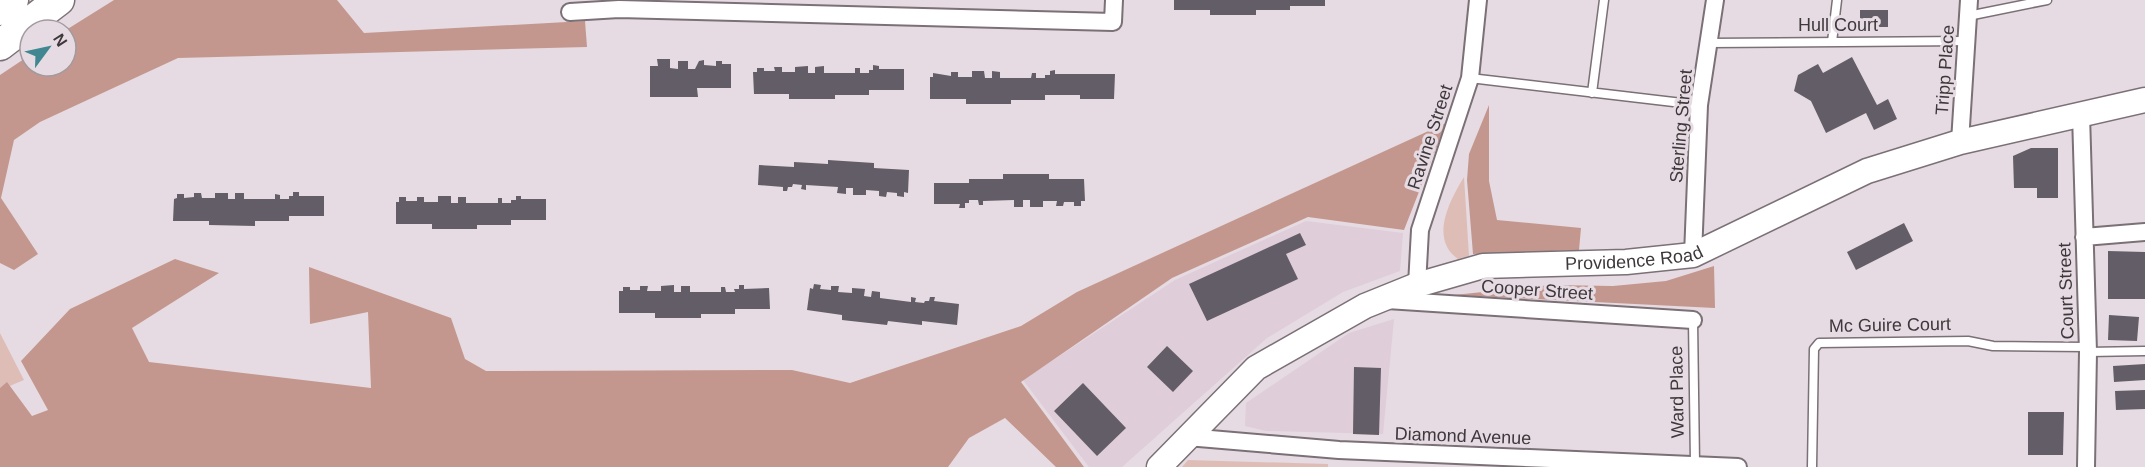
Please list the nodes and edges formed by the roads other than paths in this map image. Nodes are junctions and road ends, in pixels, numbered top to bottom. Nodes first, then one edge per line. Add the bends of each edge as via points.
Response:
1 (13, 0) edge
2 (59, 0) edge
3 (1114, 0) edge
4 (1478, 0) edge
5 (1604, 0) edge
6 (1715, 0) edge
7 (1837, 0) edge
8 (2047, 0) edge
9 (1969, 8) edge
10 (0, 10) edge
11 (570, 12) dead end
12 (1967, 41) junction
13 (1832, 42) junction
14 (1708, 43) junction
15 (0, 45) edge
16 (1470, 78) junction
17 (1592, 93) junction
18 (2145, 100) edge
19 (1699, 105) junction
20 (2081, 114) junction
21 (1960, 142) junction
22 (2145, 232) edge
23 (2084, 237) junction
24 (1693, 255) junction
25 (1417, 285) junction
26 (1380, 300) junction
27 (1693, 320) joint
28 (2087, 349) junction
29 (2145, 351) edge
30 (1187, 438) junction
31 (1339, 459) edge
32 (1695, 464) junction
33 (1159, 467) edge
34 (1738, 467) edge
35 (1812, 467) edge
36 (2086, 467) edge

1 - 10 highway
2 - 15 highway
3 - 11 street via 1113,22 620,9
4 - 16 street, Ravine Street
5 - 17 lane
6 - 14 street, Sterling Street
7 - 13 lane
8 - 9 lane
9 - 12 street, Tripp Place
12 - 13 lane, Hull Court
12 - 21 street, Tripp Place
13 - 14 lane, Hull Court
14 - 19 street, Sterling Street
16 - 17 lane
16 - 25 street, Ravine Street via 1420,230
17 - 19 lane
18 - 20 main road, Providence Road
19 - 24 street, Sterling Street
20 - 21 main road, Providence Road
20 - 23 street, Court Street
21 - 24 main road, Providence Road via 1867,171
22 - 23 street
23 - 28 street, Court Street
24 - 25 main road, Providence Road via 1626,262 1483,266
25 - 26 main road, Providence Road
26 - 27 street, Cooper Street
26 - 30 main road, Providence Road via 1256,368
27 - 32 lane, Ward Place
28 - 29 lane
28 - 35 lane, Mc Guire Court via 1993,346 1968,341 1819,343 1814,349
28 - 36 street, Court Street
30 - 31 street, Diamond Avenue
30 - 33 main road, Providence Road
31 - 32 street, Diamond Avenue
32 - 34 street, Diamond Avenue

